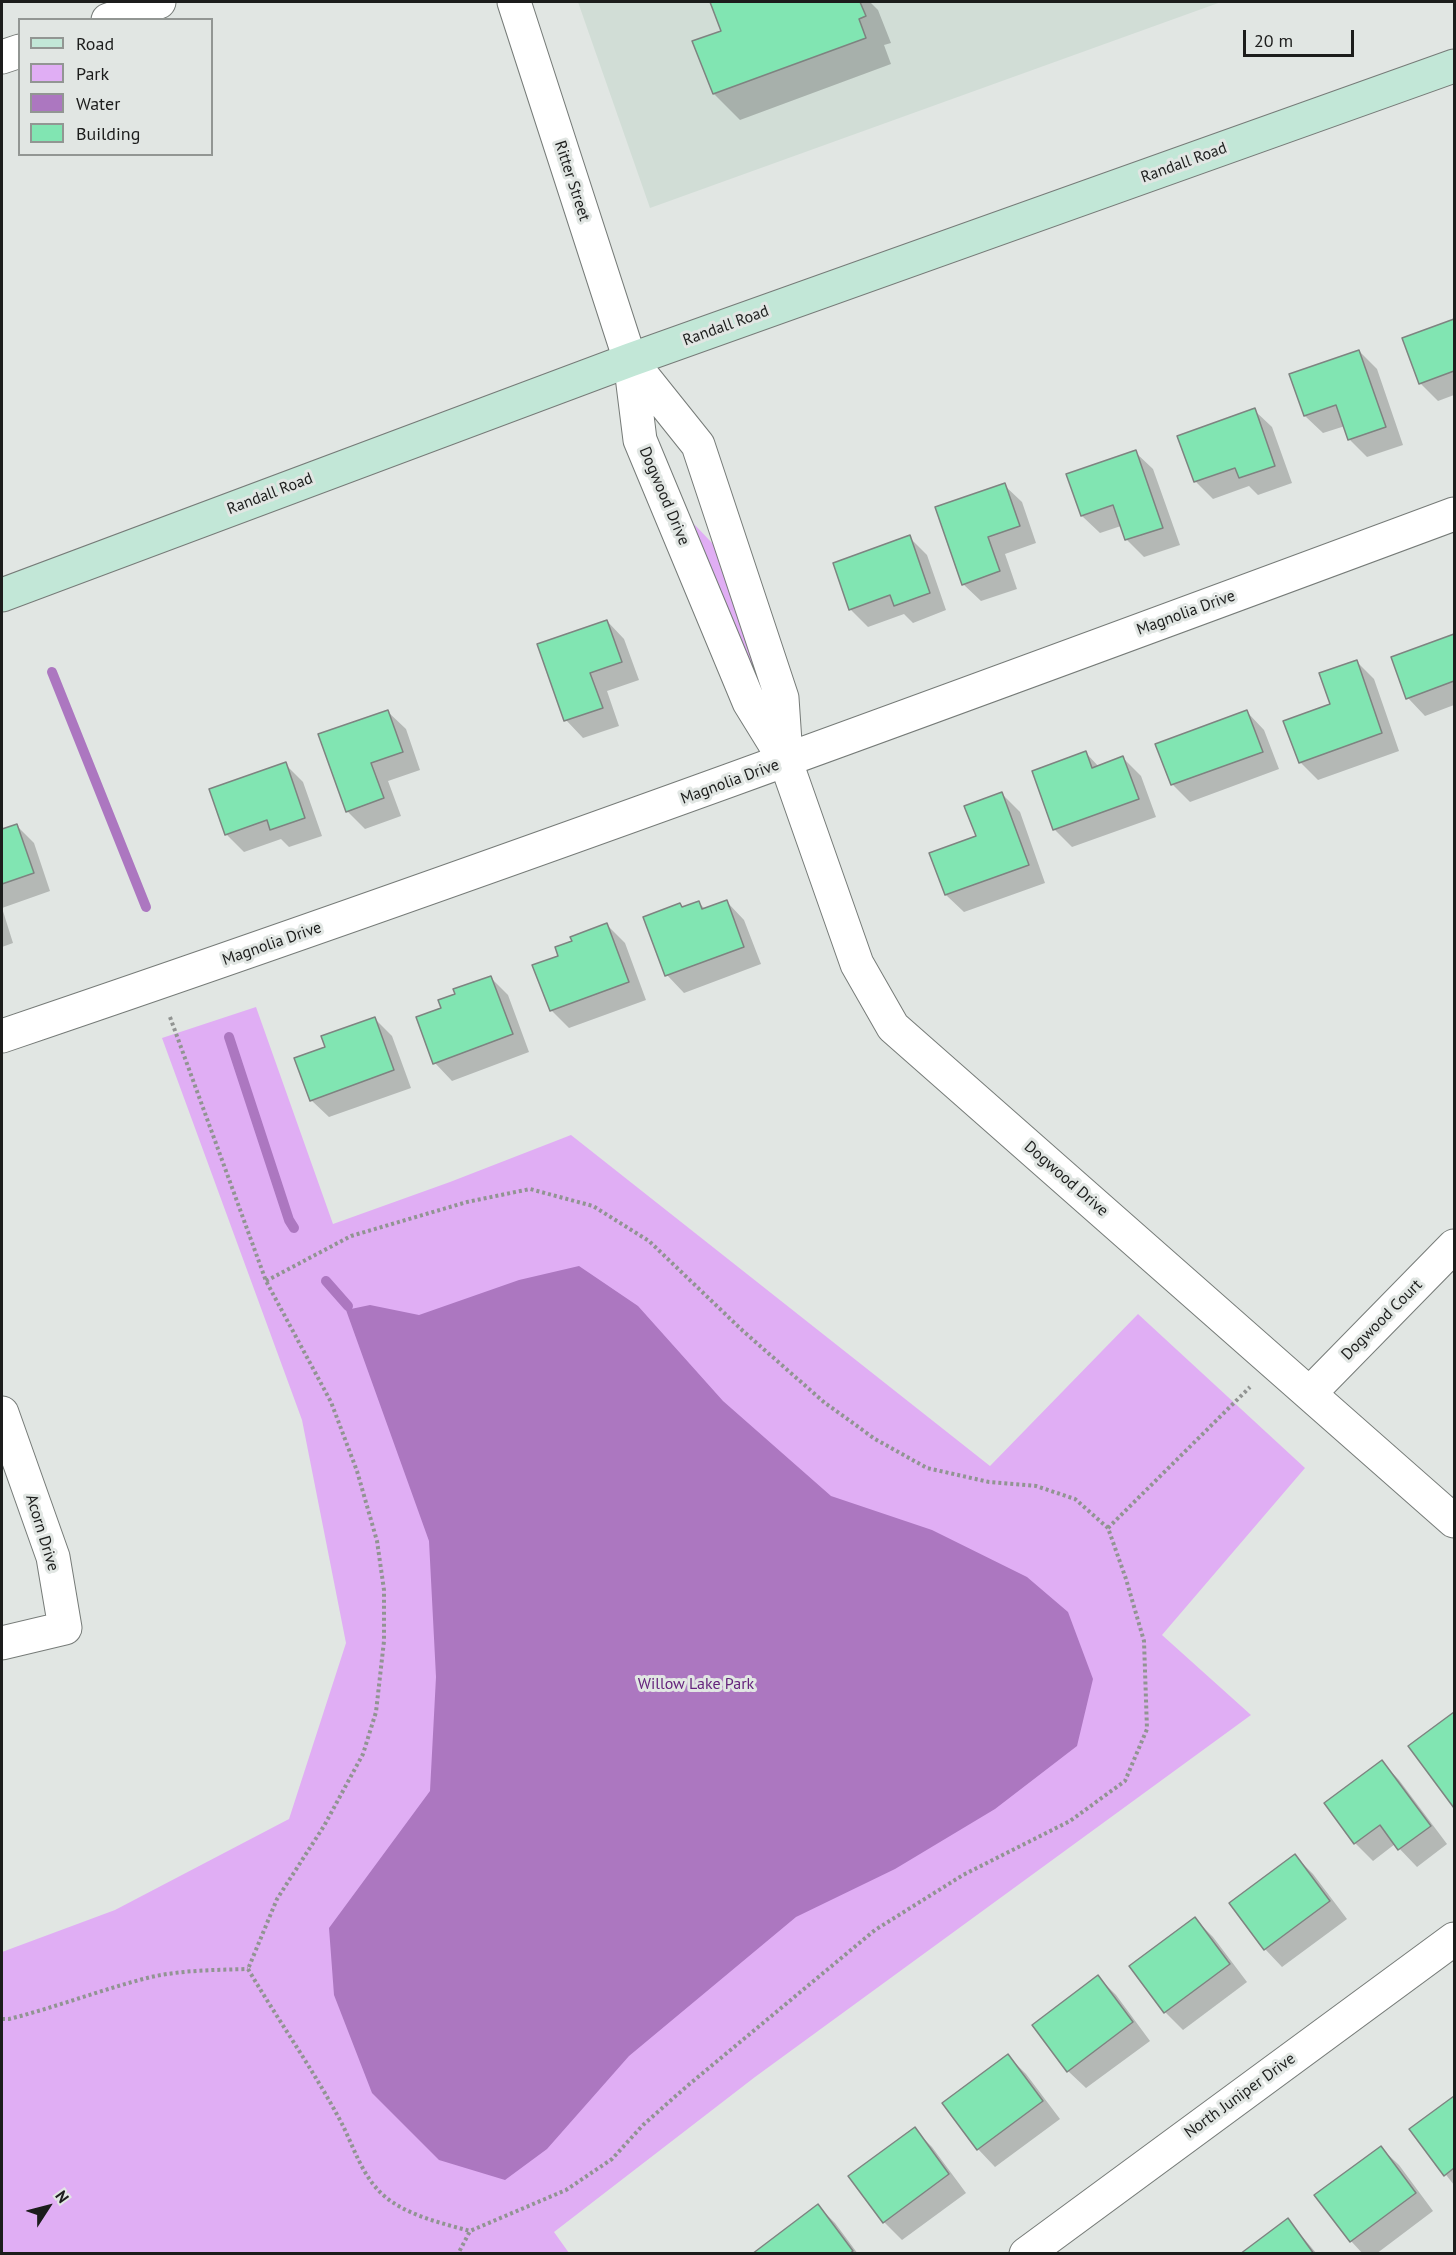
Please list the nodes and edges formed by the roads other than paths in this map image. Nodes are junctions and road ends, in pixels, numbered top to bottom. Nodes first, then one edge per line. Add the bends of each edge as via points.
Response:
1 (159, 2) edge
2 (514, 2) edge
3 (114, 18) edge
4 (18, 52) edge
5 (2, 57) edge
6 (1455, 66) edge
7 (630, 360) junction
8 (1455, 514) edge
9 (2, 595) edge
10 (786, 762) junction
11 (2, 1036) edge
12 (1455, 1246) edge
13 (1310, 1393) junction
14 (2, 1413) edge
15 (1455, 1521) edge
16 (2, 1644) edge
17 (1455, 1939) edge
18 (1026, 2253) edge

1 - 3 street
2 - 7 street, Ritter Street
4 - 5 street
6 - 7 main road, Randall Road
7 - 9 main road, Randall Road
7 - 10 street, Dogwood Drive via 640,440 749,702
7 - 10 street, Dogwood Drive via 698,444 782,698
8 - 10 street, Magnolia Drive
10 - 11 street, Magnolia Drive
10 - 13 street, Dogwood Drive via 857,964 893,1027
12 - 13 street, Dogwood Court
13 - 15 street, Dogwood Drive
14 - 16 street, Acorn Drive via 53,1557 65,1628
17 - 18 street, North Juniper Drive

